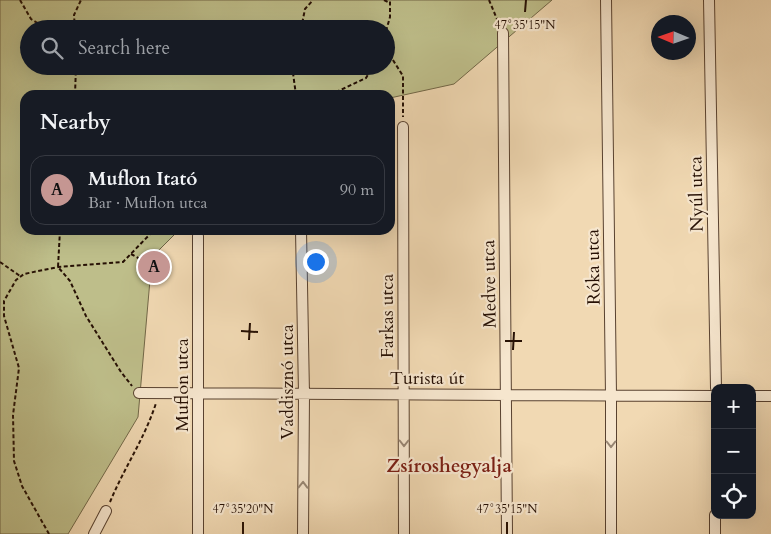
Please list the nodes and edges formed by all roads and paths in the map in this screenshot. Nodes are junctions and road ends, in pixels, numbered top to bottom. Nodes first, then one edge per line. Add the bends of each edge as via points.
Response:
1 (20, 0) edge
2 (81, 0) edge
3 (313, 0) edge
4 (384, 0) edge
5 (489, 0) edge
6 (606, 0) edge
7 (709, 0) edge
8 (390, 1) edge
9 (33, 20) edge
10 (74, 20) edge
11 (303, 20) edge
12 (389, 20) edge
13 (502, 33) joint
14 (395, 63) edge
15 (76, 75) edge
16 (293, 75) edge
17 (368, 75) edge
18 (75, 90) edge
19 (295, 90) edge
20 (341, 90) edge
21 (403, 127) joint
22 (60, 235) edge
23 (149, 235) edge
24 (301, 235) edge
25 (198, 236) dead end
26 (131, 254) junction
27 (0, 262) edge
28 (152, 262) dead end
29 (58, 267) junction
30 (20, 276) junction
31 (716, 384) edge
32 (139, 393) joint
33 (159, 393) junction
34 (198, 393) junction
35 (304, 394) junction
36 (404, 395) junction
37 (507, 395) junction
38 (611, 395) junction
39 (711, 396) edge
40 (756, 396) edge
41 (771, 396) edge
42 (106, 511) joint
43 (715, 519) edge
44 (49, 534) edge
45 (94, 534) edge
46 (198, 534) edge
47 (303, 534) edge
48 (404, 534) edge
49 (507, 534) edge
50 (611, 534) edge
51 (715, 534) edge

1 - 9 path
2 - 10 path
3 - 11 path via 305,9
4 - 8 path
5 - 13 path
6 - 38 street, Róka utca
7 - 31 street, Nyúl utca
8 - 12 path
13 - 37 street, Medve utca
14 - 21 path via 403,76
15 - 18 path
16 - 19 path
17 - 20 path
21 - 36 street, Farkas utca
22 - 29 path
23 - 26 path
24 - 35 street, Vaddisznó utca
25 - 34 street, Muflon utca
26 - 28 path
26 - 29 path via 123,262
27 - 30 path
29 - 30 path
29 - 32 path via 70,280 86,316 128,383
30 - 44 path via 8,291 3,305 19,368 13,415 13,454 20,480
32 - 33 street, Turista út
33 - 34 street, Turista út
33 - 42 path via 150,422
34 - 35 street, Turista út
34 - 46 street, Muflon utca
35 - 36 street, Turista út
47 -> 35 street, Vaddisznó utca
36 - 37 street, Turista út
36 -> 48 street, Farkas utca
37 - 38 street, Turista út
37 - 49 street, Medve utca
38 - 39 street, Turista út
38 -> 50 street, Róka utca
40 - 41 street
42 - 45 street
43 - 51 street

